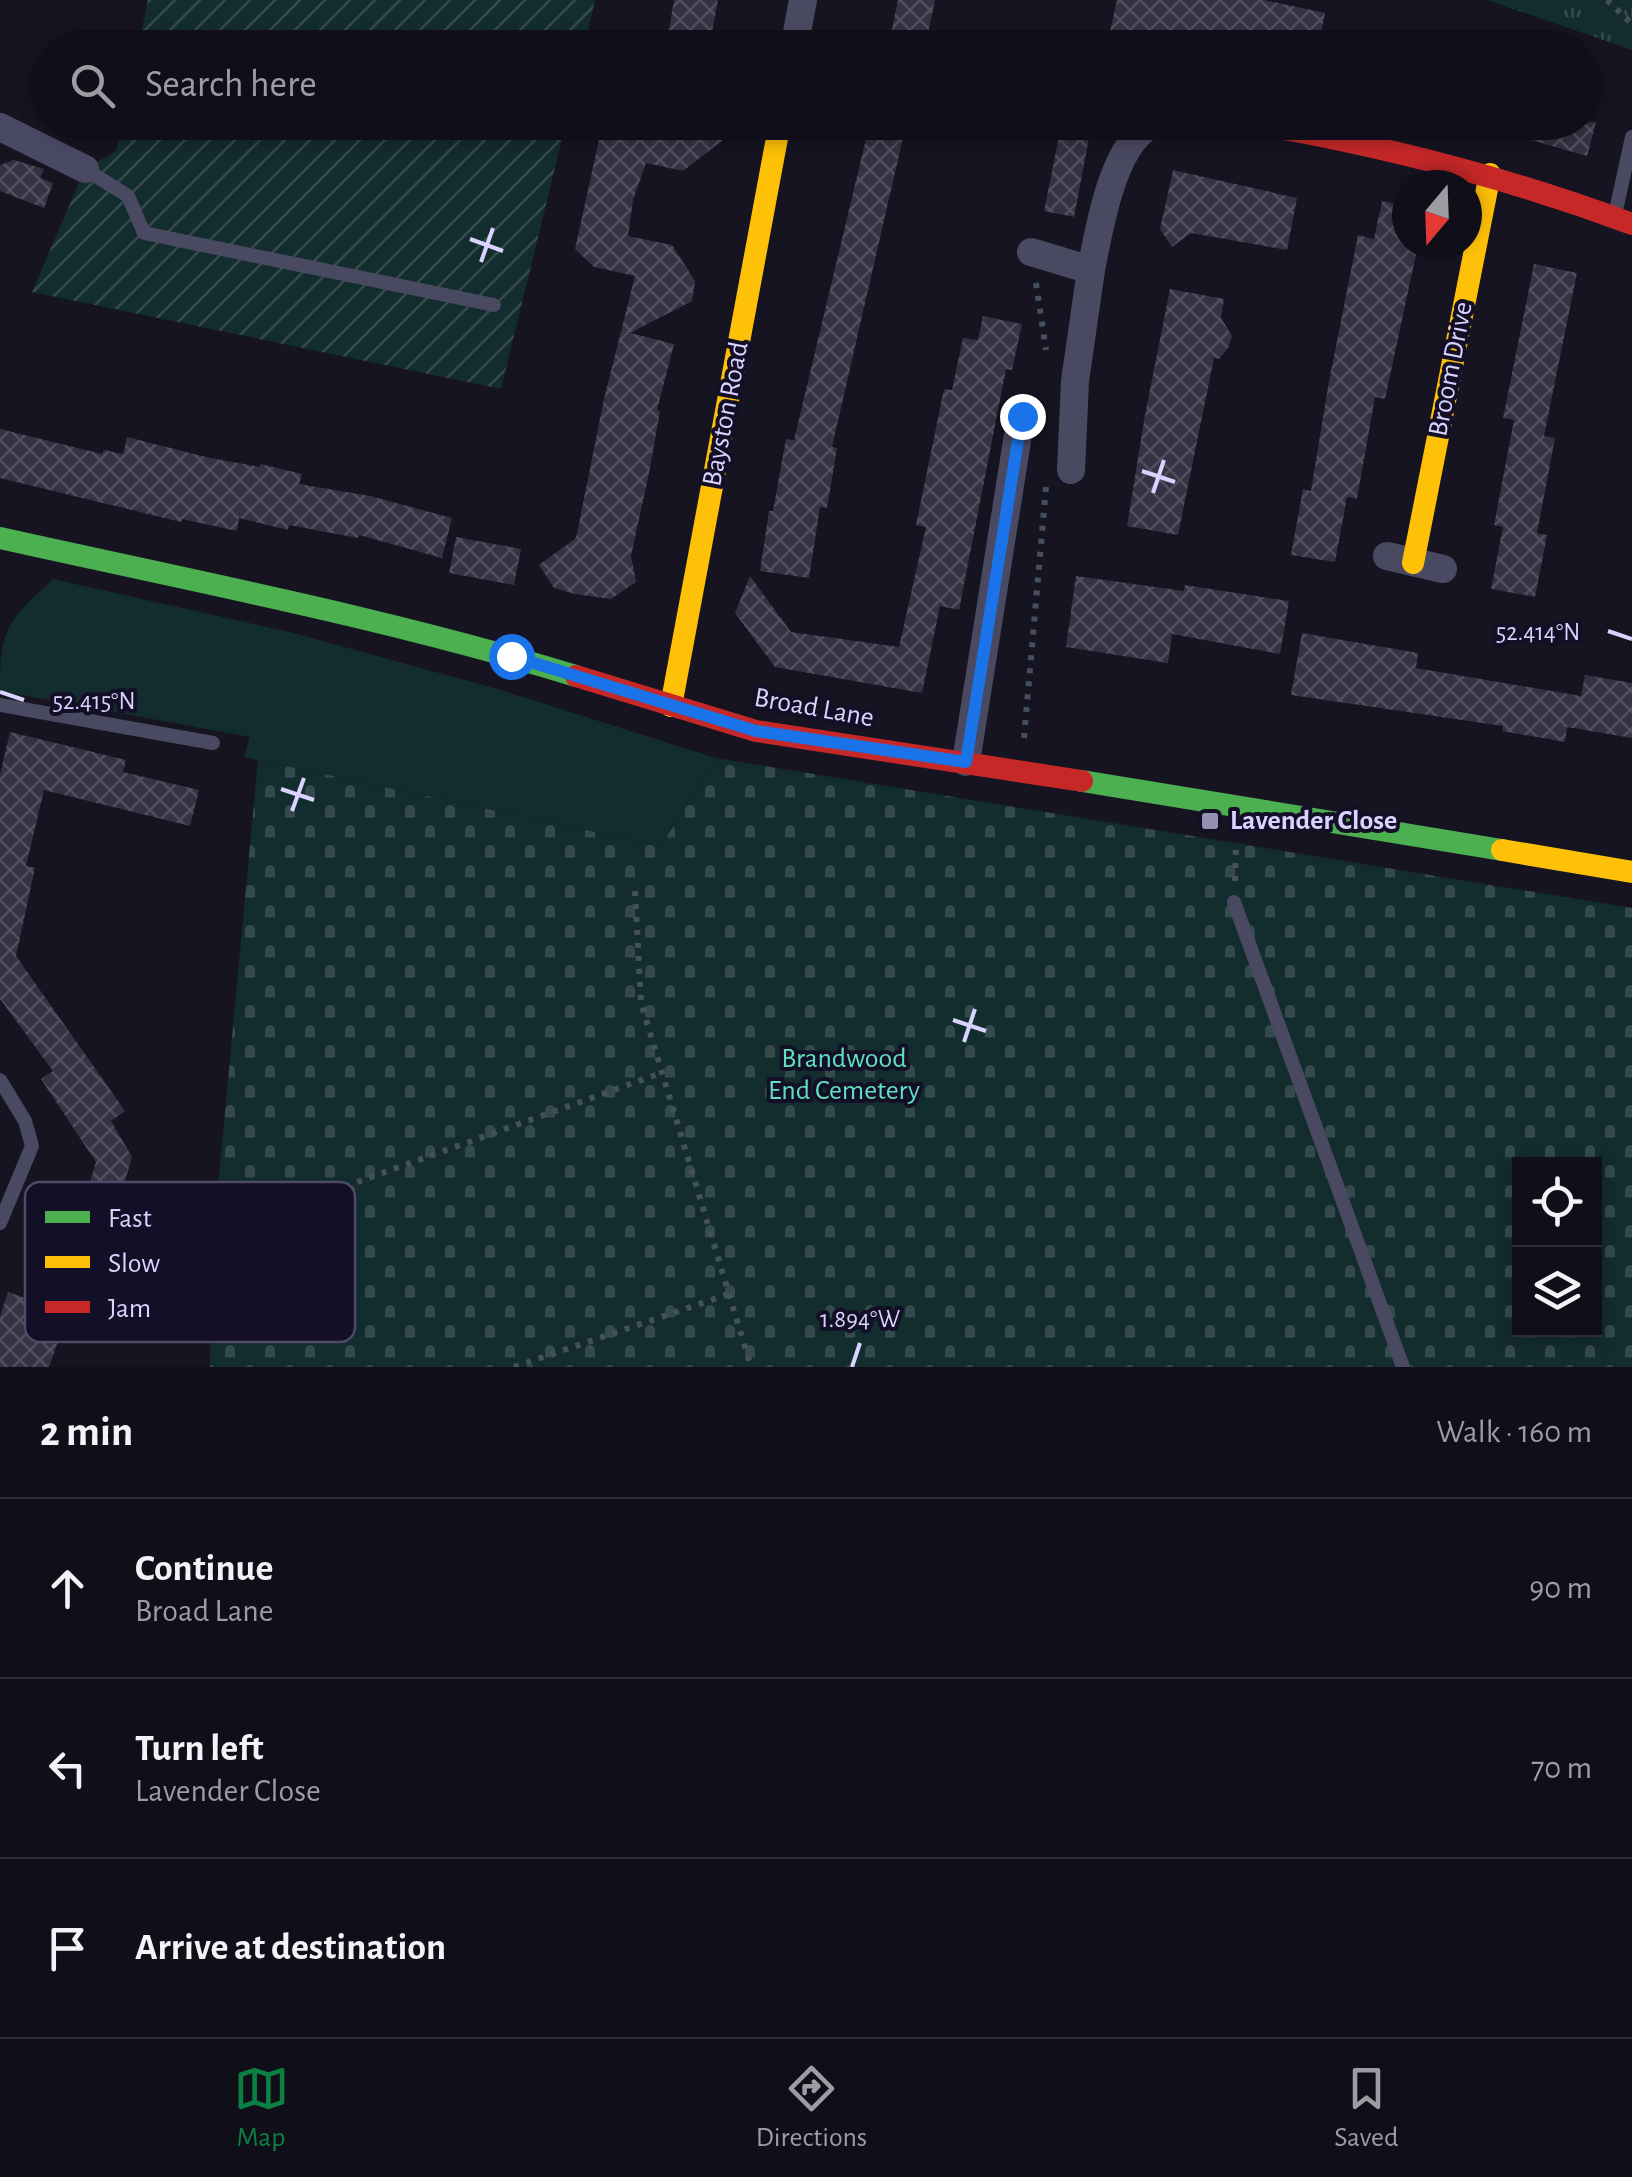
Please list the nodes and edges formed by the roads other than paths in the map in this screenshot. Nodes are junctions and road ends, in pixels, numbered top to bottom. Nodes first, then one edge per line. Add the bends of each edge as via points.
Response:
1 (803, 0) edge
2 (797, 30) edge
3 (0, 127) edge
4 (1632, 137) edge
5 (777, 140) edge
6 (1135, 140) edge
7 (1348, 140) edge
8 (85, 169) joint
9 (1490, 174) junction
10 (1623, 220) edge
11 (1031, 252) dead end
12 (1091, 270) junction
13 (494, 305) dead end
14 (1022, 416) dead end
15 (1071, 470) dead end
16 (0, 538) edge
17 (1400, 559) joint
18 (1443, 568) dead end
19 (0, 705) edge
20 (671, 706) junction
21 (213, 744) dead end
22 (966, 762) junction
23 (1632, 872) edge
24 (1234, 902) road end
25 (0, 1080) edge
26 (0, 1224) edge
27 (1403, 1367) edge

1 - 2 street
3 - 8 street
4 - 10 lane
5 - 20 street, Bayston Road
6 - 12 street via 1107,197
7 - 9 street
8 - 13 lane via 128,196 144,233
9 - 10 street
9 - 17 street, Broom Drive
11 - 12 street
12 - 15 street via 1074,381
14 - 22 street
16 - 20 street, Broad Lane via 511,656
17 - 18 street, Broom Drive
19 - 21 lane
20 - 22 street, Broad Lane via 756,731
22 - 23 street, Broad Lane
24 - 27 lane
25 - 26 lane via 26,1121 32,1146

